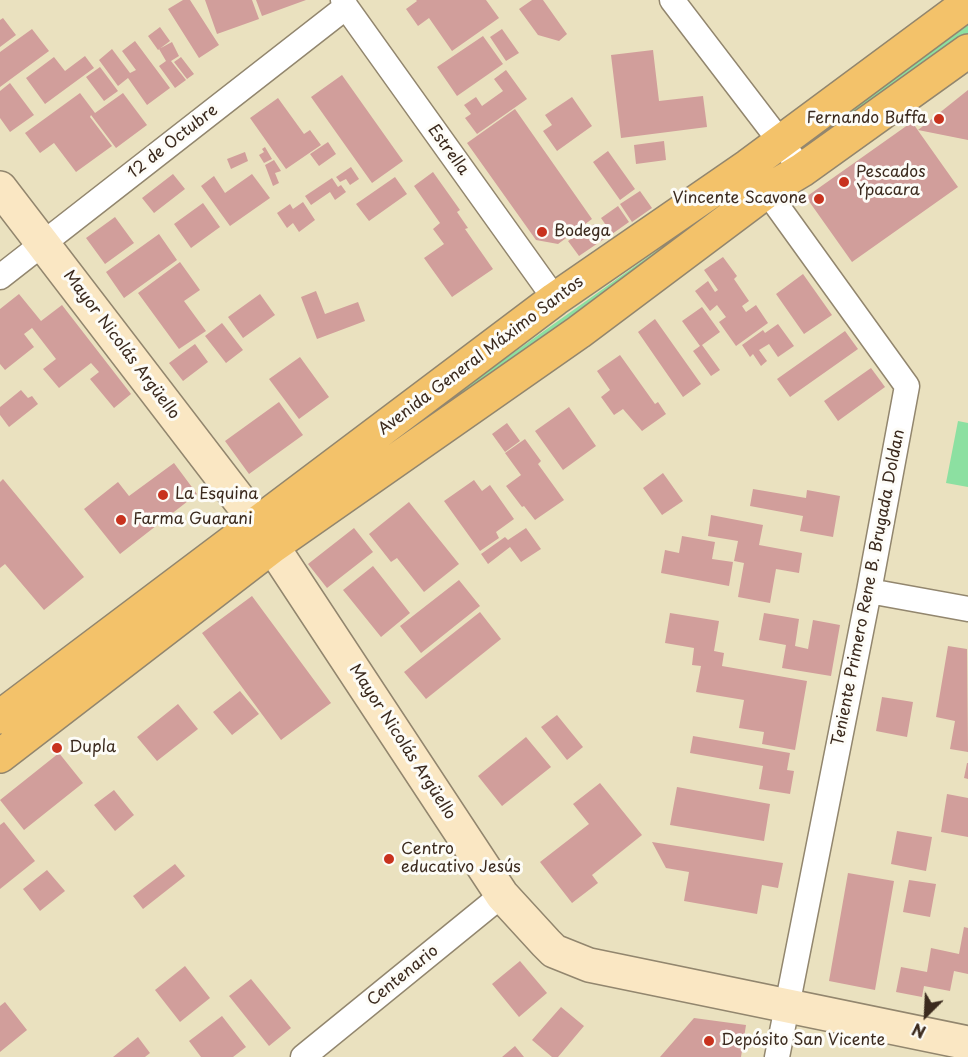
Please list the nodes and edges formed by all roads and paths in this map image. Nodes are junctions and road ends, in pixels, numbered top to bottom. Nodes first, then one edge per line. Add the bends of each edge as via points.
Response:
1 (672, 0) edge
2 (968, 3) edge
3 (345, 4) edge
4 (968, 51) edge
5 (782, 142) junction
6 (801, 170) junction
7 (757, 179) junction
8 (0, 188) edge
9 (42, 243) junction
10 (0, 277) edge
11 (555, 299) junction
12 (265, 534) junction
13 (869, 591) junction
14 (968, 609) edge
15 (0, 717) edge
16 (0, 756) edge
17 (502, 895) junction
18 (787, 1007) junction
19 (968, 1043) edge
20 (303, 1057) edge
21 (777, 1057) edge

1 - 5 street
2 - 5 main road, Avenida General Máximo Santos
3 - 9 street, 12 de Octubre
3 - 11 street, Estrella
4 - 6 main road, Avenida General Máximo Santos
5 - 6 street
5 - 7 main road, Avenida General Máximo Santos
6 - 7 main road, Avenida General Máximo Santos
7 - 11 main road, Avenida General Máximo Santos
7 - 12 main road, Avenida General Máximo Santos via 579,332
7 - 13 street, Teniente Primero Rene B. Brugada Doldan via 907,386
8 - 9 street, Mayor Nicolás Argüello
9 - 10 street, 12 de Octubre
9 - 12 street, Mayor Nicolás Argüello
11 - 12 main road, Avenida General Máximo Santos
12 - 15 main road, Avenida General Máximo Santos
12 - 16 main road, Avenida General Máximo Santos
12 - 17 street, Mayor Nicolás Argüello
13 - 14 street
13 - 18 street, Teniente Primero Rene B. Brugada Doldan
17 - 18 street, Mayor Nicolás Argüello via 554,951 567,957
17 - 20 street, Centenario
18 - 19 street, Mayor Nicolás Argüello
18 - 21 street, Teniente Primero Rene B. Brugada Doldan

